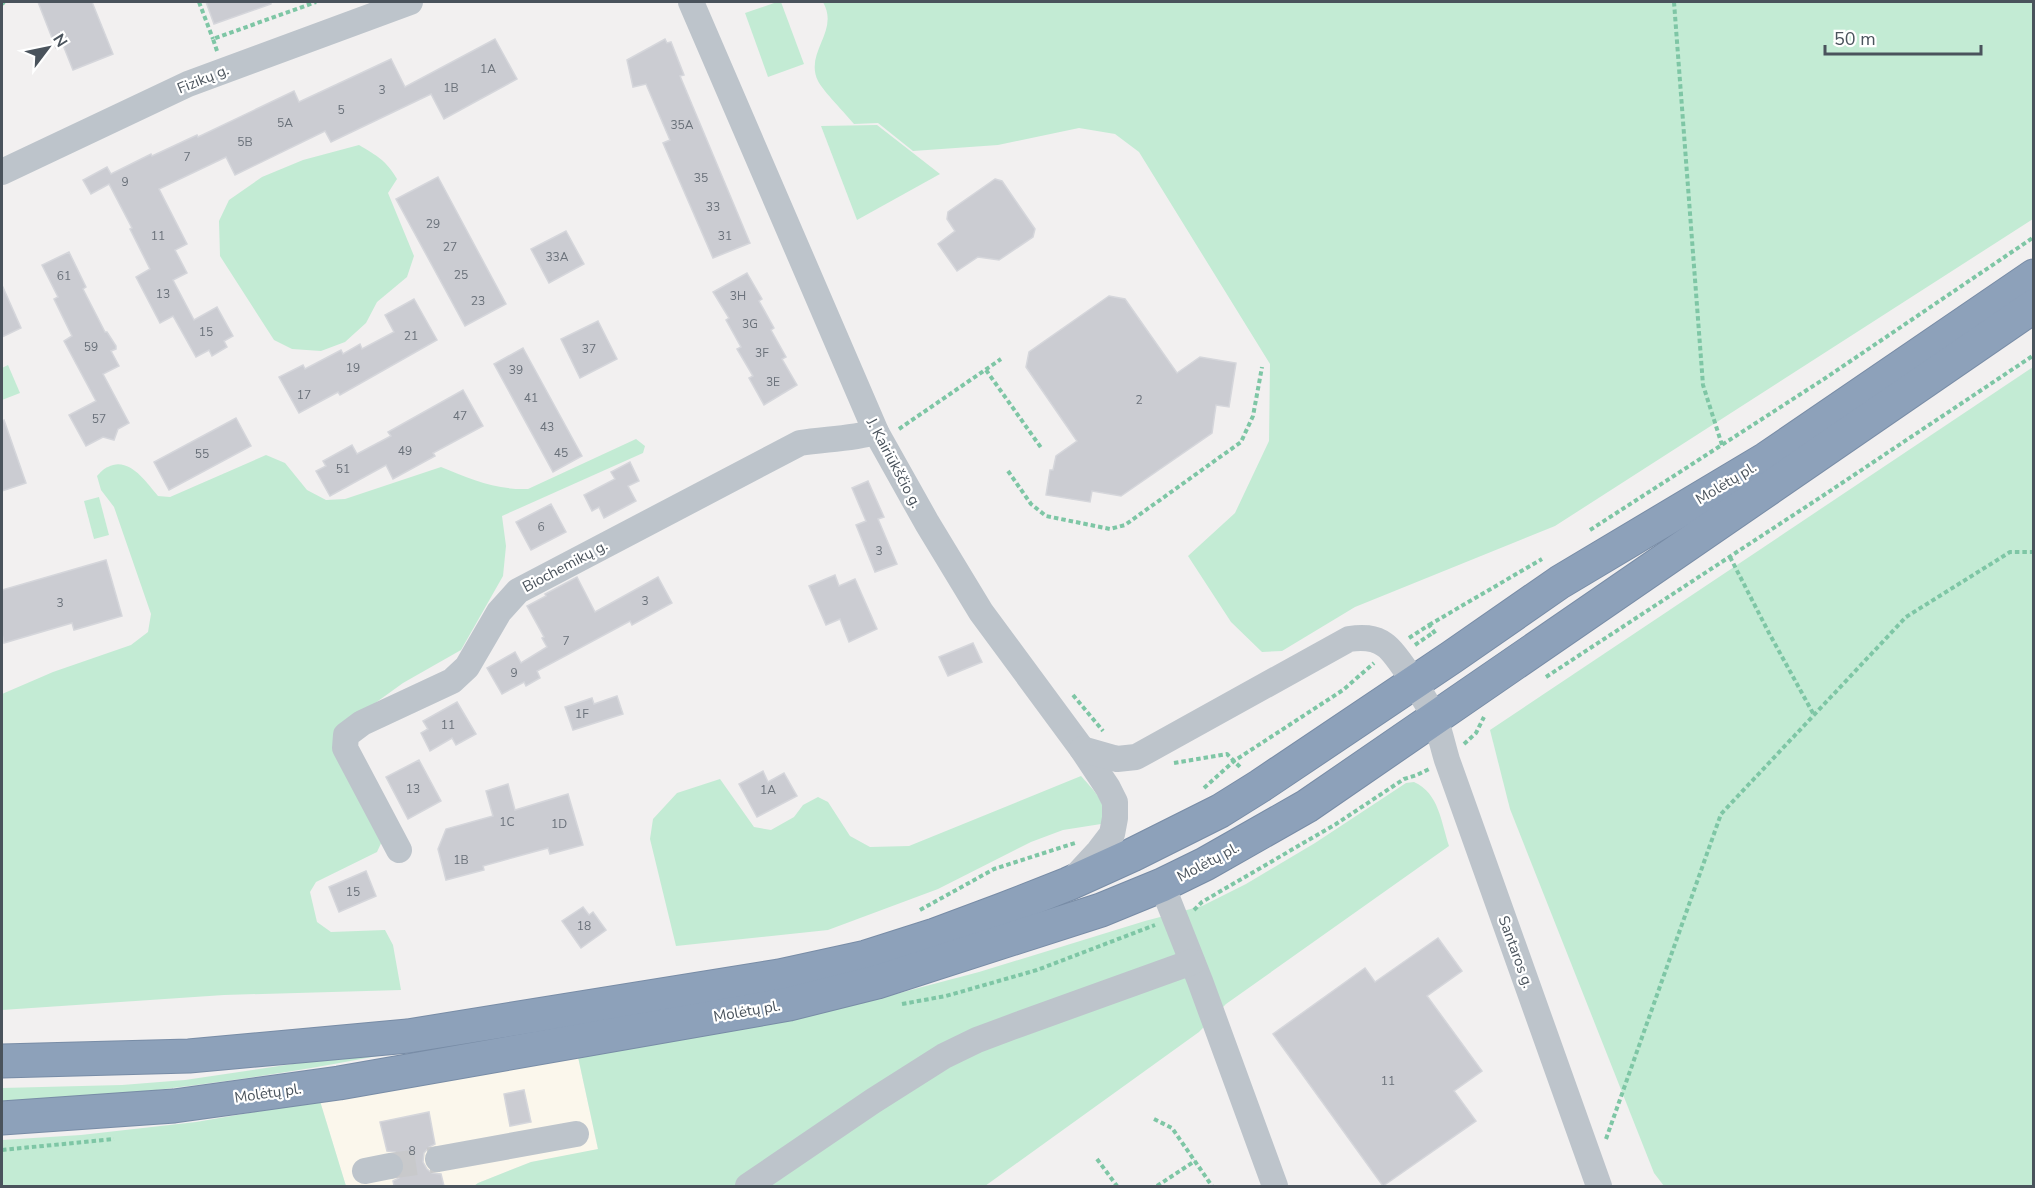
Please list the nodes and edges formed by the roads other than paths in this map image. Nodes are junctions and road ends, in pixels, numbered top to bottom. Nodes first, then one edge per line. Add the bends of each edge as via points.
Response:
1 (410, 2) edge
2 (691, 2) edge
3 (2, 172) edge
4 (2034, 276) edge
5 (2034, 306) edge
6 (879, 437) junction
7 (1413, 683) junction
8 (1434, 717) junction
9 (1082, 749) junction
10 (399, 850) dead end
11 (1068, 884) junction
12 (1162, 885) junction
13 (1192, 962) junction
14 (2, 1061) edge
15 (2, 1118) edge
16 (576, 1134) dead end
17 (438, 1159) tunnel mouth
18 (390, 1166) tunnel mouth
19 (365, 1171) dead end
20 (1597, 1179) edge
21 (748, 1186) edge
22 (1275, 1186) edge

1 - 3 street, Fizikų g. via 188,84
2 - 6 street, J. Kairiūkščio g.
4 - 7 highway, Molėtų pl. via 1766,459 1560,582
5 - 8 highway, Molėtų pl.
6 - 9 street, J. Kairiūkščio g. via 981,612
6 - 10 street, Biochemikų g. via 800,443 518,591 499,612 466,667 452,681 362,723 346,735 345,748
7 - 8 street
7 - 9 street via 1386,645 1375,639 1349,639 1136,757 1116,759
7 - 11 highway, Molėtų pl. via 1220,811
8 - 12 highway, Molėtų pl. via 1307,806
8 - 20 street, Santaros g.
9 - 11 street, J. Kairiūkščio g. via 1115,802 1115,818 1112,834
11 - 14 highway, Molėtų pl. via 866,957 779,976 566,1012 408,1036 267,1050
12 - 13 street
12 - 15 highway, Molėtų pl. via 1101,910 945,961 789,1004 328,1084 174,1106
13 - 21 street via 944,1056
13 - 22 street
16 - 17 street
18 - 19 street

